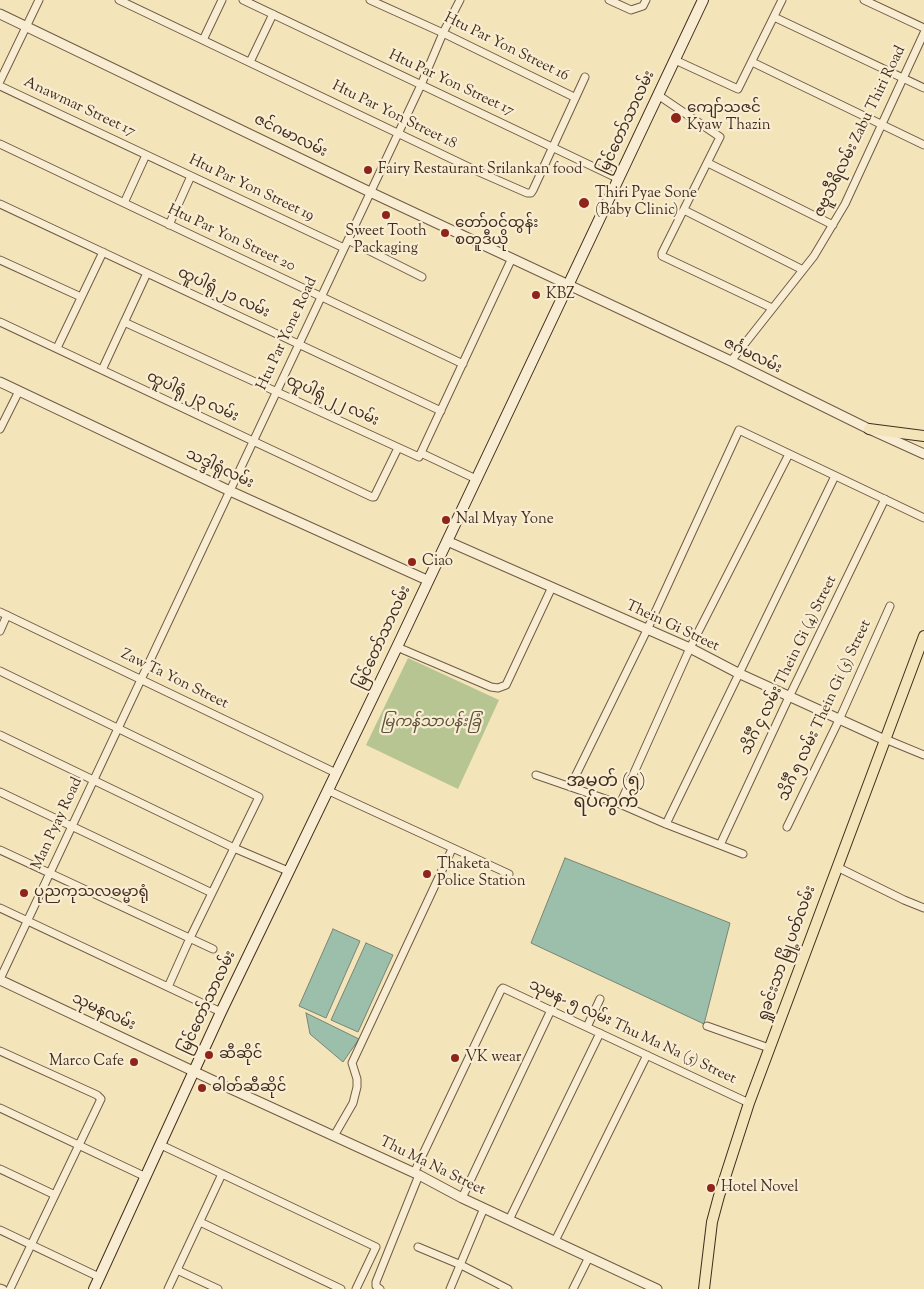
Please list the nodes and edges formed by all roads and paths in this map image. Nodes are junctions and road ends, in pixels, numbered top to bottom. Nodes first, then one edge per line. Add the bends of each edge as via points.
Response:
1 (39, 0) edge
2 (119, 0) edge
3 (222, 0) edge
4 (243, 0) edge
5 (370, 0) edge
6 (460, 0) edge
7 (609, 0) edge
8 (646, 0) edge
9 (703, 0) edge
10 (782, 0) edge
11 (864, 0) edge
12 (0, 14) edge
13 (272, 14) junction
14 (774, 17) junction
15 (26, 26) junction
16 (924, 28) edge
17 (443, 33) junction
18 (924, 33) edge
19 (203, 40) junction
20 (675, 60) junction
21 (250, 62) junction
22 (752, 62) junction
23 (584, 77) dead end
24 (903, 78) junction
25 (0, 80) edge
26 (421, 85) junction
27 (0, 86) edge
28 (924, 88) edge
29 (658, 95) junction
30 (574, 97) junction
31 (880, 124) junction
32 (398, 133) junction
33 (0, 144) edge
34 (924, 145) edge
35 (552, 147) junction
36 (146, 155) junction
37 (708, 163) junction
38 (191, 176) junction
39 (619, 179) junction
40 (370, 192) junction
41 (124, 203) junction
42 (0, 204) edge
43 (684, 210) junction
44 (169, 225) junction
45 (833, 225) junction
46 (348, 240) junction
47 (344, 248) junction
48 (103, 252) junction
49 (512, 258) junction
50 (0, 260) edge
51 (803, 270) junction
52 (147, 273) junction
53 (422, 277) dead end
54 (568, 284) junction
55 (321, 297) junction
56 (82, 298) junction
57 (772, 308) junction
58 (0, 322) edge
59 (124, 322) junction
60 (299, 344) junction
61 (57, 348) junction
62 (731, 362) junction
63 (463, 364) junction
64 (102, 370) junction
65 (0, 382) edge
66 (19, 391) junction
67 (276, 392) junction
68 (441, 411) junction
69 (0, 429) edge
70 (869, 429) junction
71 (924, 436) edge
72 (253, 442) junction
73 (398, 448) junction
74 (788, 454) junction
75 (924, 454) edge
76 (420, 455) junction
77 (835, 476) junction
78 (476, 479) junction
79 (230, 491) junction
80 (885, 499) junction
81 (924, 518) edge
82 (447, 540) junction
83 (427, 580) junction
84 (552, 587) junction
85 (890, 606) dead end
86 (0, 612) edge
87 (8, 615) junction
88 (646, 630) junction
89 (0, 631) edge
90 (924, 636) edge
91 (397, 647) junction
92 (690, 648) junction
93 (0, 671) edge
94 (738, 674) junction
95 (141, 680) junction
96 (789, 697) junction
97 (839, 720) junction
98 (118, 728) junction
99 (0, 735) edge
100 (885, 740) junction
101 (924, 755) edge
102 (336, 773) junction
103 (536, 775) dead end
104 (94, 780) junction
105 (570, 786) junction
106 (327, 790) junction
107 (0, 792) edge
108 (620, 804) junction
109 (666, 824) junction
110 (72, 827) junction
111 (787, 827) dead end
112 (720, 845) junction
113 (234, 848) junction
114 (452, 849) junction
115 (0, 850) edge
116 (743, 854) dead end
117 (837, 867) junction
118 (288, 871) junction
119 (50, 874) junction
120 (509, 874) dead end
121 (212, 893) junction
122 (0, 908) edge
123 (924, 908) edge
124 (28, 921) junction
125 (190, 938) junction
126 (213, 949) dead end
127 (0, 980) edge
128 (168, 987) junction
129 (600, 999) dead end
130 (551, 1010) junction
131 (221, 1012) junction
132 (707, 1026) dead end
133 (587, 1027) junction
134 (600, 1033) junction
135 (769, 1048) junction
136 (0, 1051) edge
137 (647, 1055) junction
138 (194, 1071) junction
139 (749, 1103) junction
140 (0, 1108) edge
141 (334, 1136) junction
142 (79, 1145) junction
143 (161, 1145) junction
144 (0, 1169) edge
145 (222, 1174) junction
146 (417, 1174) junction
147 (146, 1177) junction
148 (55, 1195) junction
149 (462, 1198) junction
150 (484, 1208) junction
151 (509, 1220) junction
152 (200, 1222) junction
153 (0, 1230) edge
154 (555, 1241) junction
155 (31, 1245) junction
156 (418, 1247) dead end
157 (589, 1257) junction
158 (461, 1265) junction
159 (177, 1270) junction
160 (99, 1277) junction
161 (10, 1289) edge
162 (94, 1289) edge
163 (168, 1289) edge
164 (218, 1289) edge
165 (341, 1289) edge
166 (356, 1289) edge
167 (380, 1289) edge
168 (450, 1289) edge
169 (508, 1289) edge
170 (573, 1289) edge
171 (656, 1289) edge
172 (704, 1289) edge

1 - 15 street
2 - 19 street, Htu Par Yon Street 18
3 - 19 street
4 - 13 street, Htu Par Yon Street 17
5 - 17 street, Htu Par Yon Street 16
6 - 17 street, Htu Par Yone Road
7 - 8 street via 631,10 643,6
9 - 20 main road, မြင်တော်သာလမ်း
10 - 14 street
11 - 16 street
12 - 15 street, ဇင်ဂမာလမ်း
13 - 21 street
13 - 26 street, Htu Par Yon Street 17
14 - 22 street
14 - 24 street
15 - 25 street
15 - 40 street, ဇင်ဂမာလမ်း
17 - 26 street, Htu Par Yone Road
17 - 30 street, Htu Par Yon Street 16
18 - 24 street, ဇဗူသီရိလမ်း Zabu Thiri Road
19 - 21 street, Htu Par Yon Street 18
20 - 22 street via 738,89
20 - 29 main road, မြင်တော်သာလမ်း
21 - 32 street, Htu Par Yon Street 18
22 - 31 street
23 - 30 street
24 - 28 street
24 - 31 street, ဇဗူသီရိလမ်း Zabu Thiri Road
26 - 32 street, Htu Par Yone Road
26 - 35 street, Htu Par Yon Street 17
27 - 36 street, Anawmar Street 17
29 - 37 street via 718,135
29 - 39 main road, မြင်တော်သာလမ်း
30 - 35 street
31 - 34 street
31 - 45 street, ဇဗူသီရိလမ်း Zabu Thiri Road
32 - 35 street, Htu Par Yon Street 18 via 527,193 533,190
32 - 40 street, Htu Par Yone Road
33 - 41 street, Htu Par Yon Street 20
35 - 39 street, Htu Par Yon Street 17
36 - 38 street, Htu Par Yon Street 19
36 - 41 street
37 - 43 street
37 - 45 street
38 - 44 street
38 - 47 street, Htu Par Yon Street 19
39 - 54 main road, မြင်တော်သာလမ်း
40 - 46 street, Htu Par Yone Road
40 - 49 street, ဇင်ဂမာလမ်း
41 - 44 street, Htu Par Yon Street 20
42 - 48 street, ထူပါရုံ ၂၁ လမ်း
43 - 51 street
43 - 57 street via 662,256
44 - 55 street, Htu Par Yon Street 20
45 - 51 street, ဇဗူသီရိလမ်း Zabu Thiri Road
46 - 47 street, Htu Par Yone Road
46 - 53 street
47 - 55 street, Htu Par Yone Road
48 - 52 street, ထူပါရုံ ၂၁ လမ်း
48 - 56 street
49 - 54 street, ဇင်ဂမာလမ်း
49 - 63 street
50 - 56 street
51 - 57 street, ဇဗူသီရိလမ်း Zabu Thiri Road
52 - 59 street
52 - 60 street, ထူပါရုံ ၂၁ လမ်း
54 - 62 street, ဇင်္ဂမလမ်း
54 - 78 main road, မြင်တော်သာလမ်း
55 - 60 street, Htu Par Yone Road
55 - 63 street, Htu Par Yon Street 20
56 - 61 street
57 - 62 street, ဇဗူသီရိလမ်း Zabu Thiri Road
58 - 61 street, ထူပါရုံ ၂၃ လမ်း
59 - 64 street
59 - 67 street, ထူပါရုံ ၂၂ လမ်း
60 - 67 street, Htu Par Yone Road
60 - 68 street, ထူပါရုံ ၂၁ လမ်း
61 - 64 street, ထူပါရုံ ၂၃ လမ်း
62 - 70 street, ဇင်္ဂမလမ်း
63 - 68 street
64 - 72 street, ထူပါရုံ ၂၃ လမ်း
65 - 66 street, သဒ္ဒါရုံလမ်း
66 - 69 street
66 - 79 street, သဒ္ဒါရုံလမ်း
67 - 72 street, Htu Par Yone Road
67 - 73 street, ထူပါရုံ ၂၂ လမ်း
68 - 76 street
70 - 71 main road
70 - 75 street, ဇင်္ဂမလမ်း
72 - 73 street, ထူပါရုံ ၂၃ လမ်း via 373,497
72 - 79 street, Htu Par Yone Road
73 - 76 street, ထူပါရုံ ၂၂ လမ်း
74 - 77 street
74 - 88 street via 739,430
74 - 92 street
76 - 78 street, ထူပါရုံ ၂၂ လမ်း
77 - 80 street
77 - 94 street
78 - 82 main road, မြင်တော်သာလမ်း
79 - 83 street, သဒ္ဒါရုံလမ်း
79 - 95 street, Htu Par Yone Road
80 - 81 street
80 - 96 street, သိင်္ဂီ ၄ လမ်း Thein Gi (4) Street
82 - 83 main road, မြင်တော်သာလမ်း
82 - 84 street, Thein Gi Street
83 - 91 main road, မြင်တော်သာလမ်း
84 - 88 street, Thein Gi Street
84 - 91 street via 506,685 491,687
85 - 97 street, သိင်္ဂီ ၅ လမ်း Thein Gi (5) Street
86 - 87 street, Zaw Ta Yon Street
87 - 89 street
87 - 95 street, Zaw Ta Yon Street
88 - 92 street, Thein Gi Street
88 - 105 street
90 - 100 main road, ရှုခင်းသာ မြို့ပတ်လမ်း
91 - 102 main road, မြင်တော်သာလမ်း
92 - 94 street, Thein Gi Street
92 - 108 street
93 - 98 street
94 - 96 street, Thein Gi Street
94 - 109 street
95 - 98 street, Man Pyay Road
95 - 102 street, Zaw Ta Yon Street
96 - 97 street, Thein Gi Street
96 - 112 street, သိင်္ဂီ ၄ လမ်း Thein Gi (4) Street
97 - 100 street, Thein Gi Street
97 - 111 street, သိင်္ဂီ ၅ လမ်း Thein Gi (5) Street
98 - 104 street, Man Pyay Road
98 - 113 street via 259,797
99 - 104 street
100 - 101 street
100 - 117 main road, ရှုခင်းသာ မြို့ပတ်လမ်း
102 - 106 main road, မြင်တော်သာလမ်း
103 - 105 street
104 - 110 street, Man Pyay Road
104 - 113 street
105 - 108 street
106 - 114 street
106 - 118 main road, မြင်တော်သာလမ်း
107 - 110 street
108 - 109 street
109 - 112 street
110 - 119 street, Man Pyay Road
110 - 121 street
112 - 116 street
113 - 118 street
113 - 121 street
114 - 120 street
114 - 141 street via 352,1064 357,1087 353,1103
115 - 119 street
117 - 123 street
117 - 135 main road, ရှုခင်းသာ မြို့ပတ်လမ်း
118 - 131 main road, မြင်တော်သာလမ်း
119 - 124 street, Man Pyay Road
119 - 125 street
121 - 125 street
122 - 124 street
124 - 127 street, Man Pyay Road
124 - 128 street
125 - 126 street
125 - 128 street
127 - 138 street, သုမနလမ်း
128 - 131 street
129 - 133 street
130 - 133 street, သုမန- ၅ လမ်း Thu Ma Na (5) Street
130 - 146 street, သုမန- ၅ လမ်း Thu Ma Na (5) Street via 503,988 501,990
130 - 149 street
131 - 138 main road, မြင်တော်သာလမ်း
132 - 135 street
133 - 134 street, သုမန- ၅ လမ်း Thu Ma Na (5) Street
134 - 137 street, သုမန- ၅ လမ်း Thu Ma Na (5) Street
134 - 151 street
135 - 139 main road, ရှုခင်းသာ မြို့ပတ်လမ်း
136 - 142 street via 101,1099
137 - 139 street, သုမန- ၅ လမ်း Thu Ma Na (5) Street
137 - 154 street
138 - 141 street, Thu Ma Na Street
138 - 143 main road, မြင်တော်သာလမ်း
139 - 172 main road, ရှုခင်းသာ မြို့ပတ်လမ်း via 712,1222
140 - 142 street
141 - 146 street, Thu Ma Na Street
142 - 147 street
142 - 148 street
143 - 145 street
143 - 147 main road, မြင်တော်သာလမ်း
144 - 148 street
145 - 152 street
145 - 166 street via 376,1247
146 - 149 street, Thu Ma Na Street
146 - 167 street via 376,1282
147 - 160 main road, မြင်တော်သာလမ်း
148 - 155 street
149 - 150 street, Thu Ma Na Street
150 - 151 street, Thu Ma Na Street
150 - 158 street
151 - 154 street, Thu Ma Na Street
152 - 159 street
152 - 165 street
153 - 155 street
154 - 157 street, Thu Ma Na Street
155 - 160 street
155 - 161 street
156 - 158 street
157 - 170 street
157 - 171 street, Thu Ma Na Street
158 - 168 street
158 - 169 street
159 - 163 street
159 - 164 street
160 - 162 main road, မြင်တော်သာလမ်း

